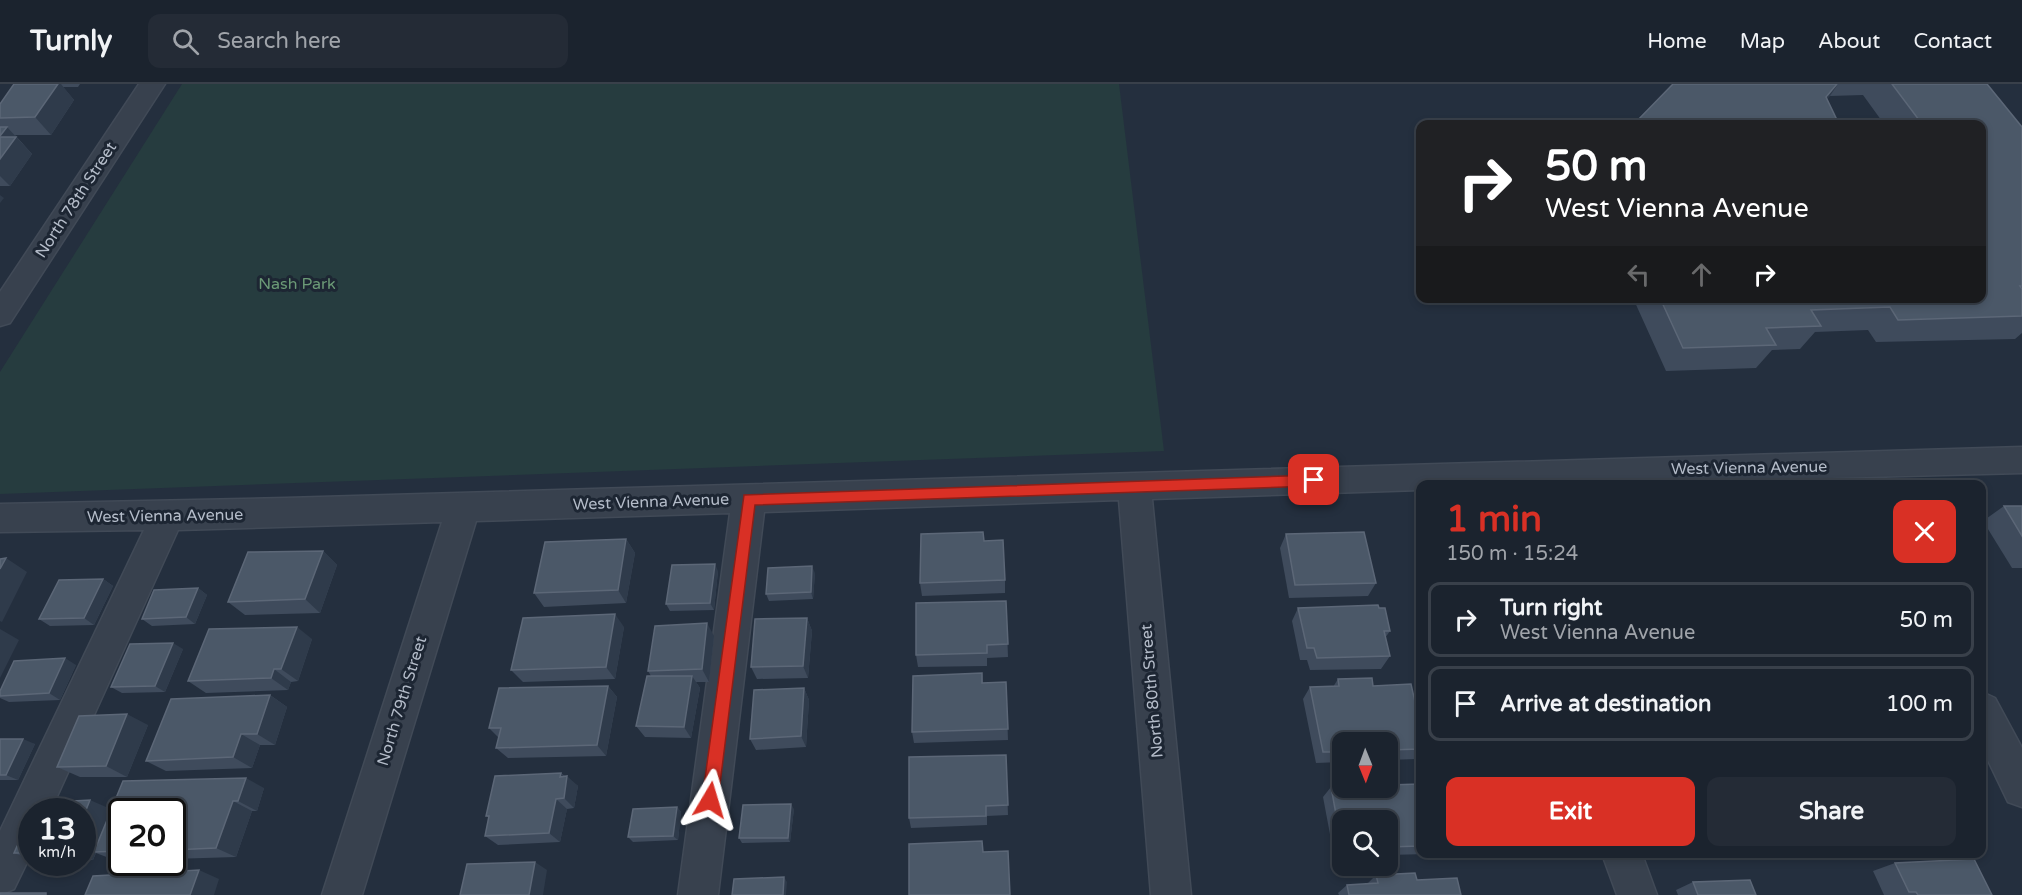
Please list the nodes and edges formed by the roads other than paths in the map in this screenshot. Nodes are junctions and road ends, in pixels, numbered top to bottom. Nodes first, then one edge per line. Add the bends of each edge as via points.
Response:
1 (152, 84) edge
2 (0, 315) edge
3 (2022, 460) edge
4 (1858, 475) edge
5 (1480, 479) edge
6 (1416, 480) edge
7 (1437, 480) edge
8 (1134, 487) junction
9 (749, 499) junction
10 (463, 507) junction
11 (167, 517) junction
12 (0, 518) edge
13 (1986, 718) edge
14 (2022, 788) edge
15 (1623, 858) edge
16 (0, 875) edge
17 (342, 895) edge
18 (698, 895) edge
19 (1171, 895) edge
20 (1637, 895) edge

1 - 2 street, North 78th Street
3 - 4 street, West Vienna Avenue
4 - 5 street, West Vienna Avenue
5 - 7 street, West Vienna Avenue
6 - 8 street, West Vienna Avenue
8 - 9 street, West Vienna Avenue
8 - 19 street, North 80th Street
9 - 10 street, West Vienna Avenue
9 - 18 street
10 - 11 street, West Vienna Avenue
10 - 17 street, North 79th Street
11 - 12 street, West Vienna Avenue
11 - 16 street
13 - 14 street
15 - 20 street

